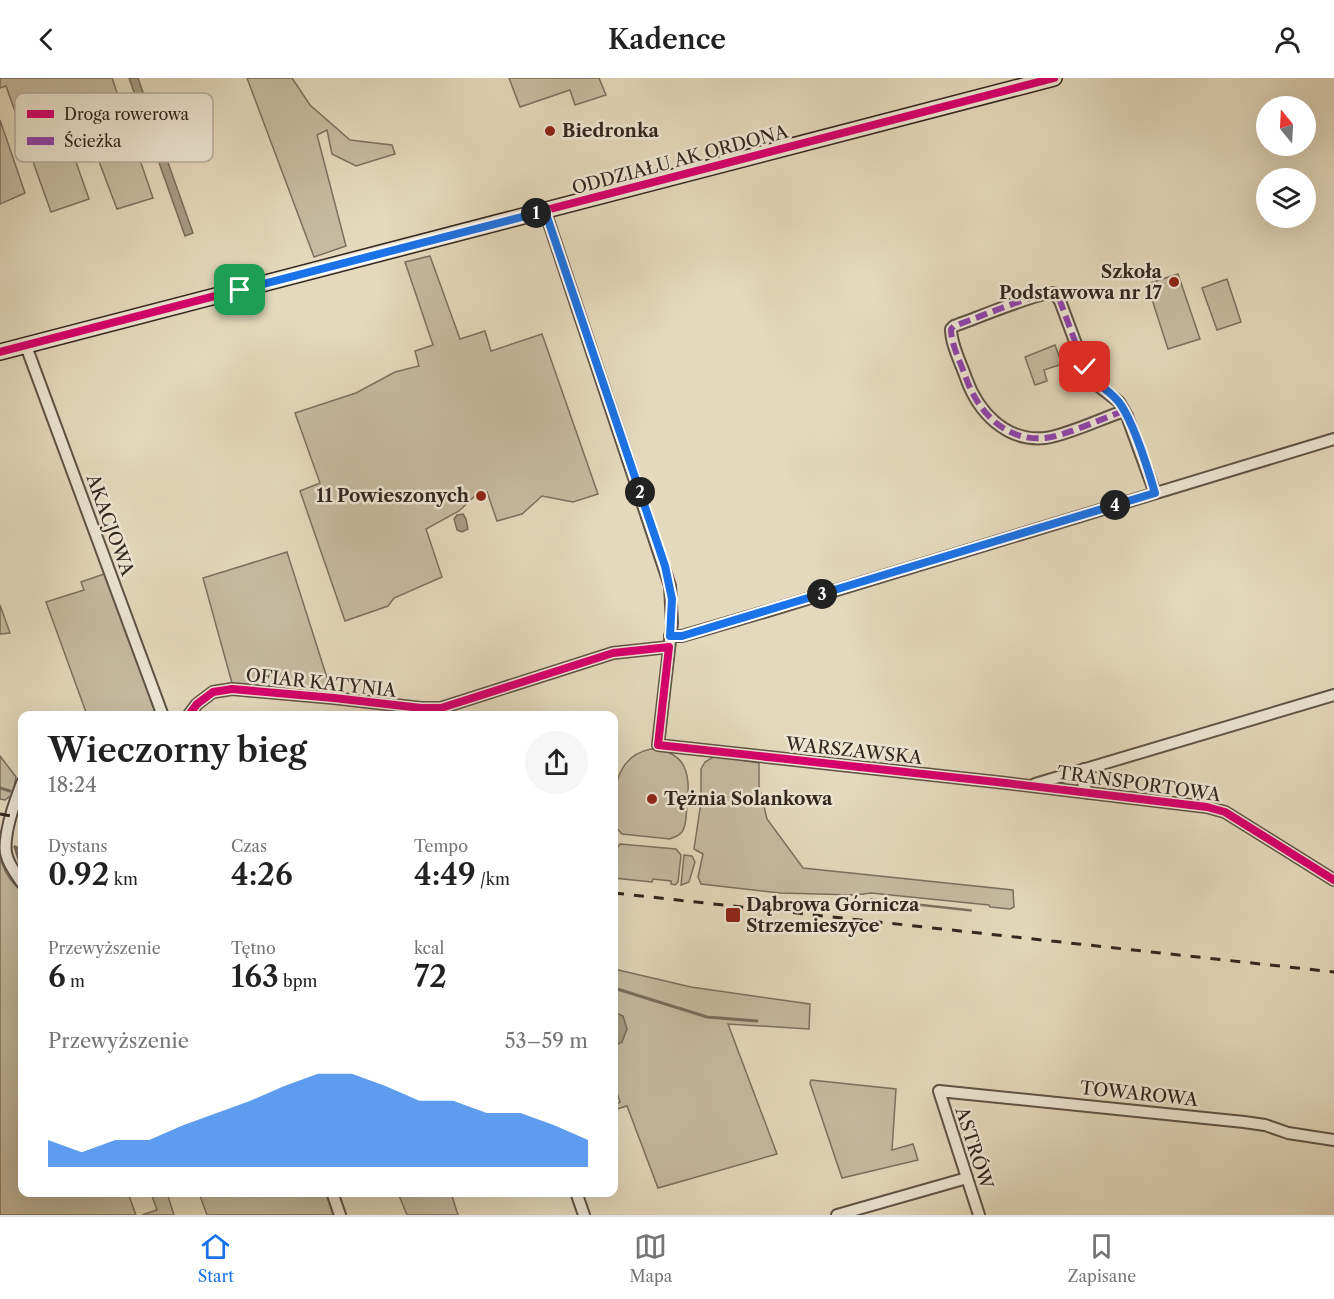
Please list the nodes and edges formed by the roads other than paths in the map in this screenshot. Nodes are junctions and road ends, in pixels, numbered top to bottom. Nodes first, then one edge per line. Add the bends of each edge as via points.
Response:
1 (1054, 78) edge
2 (545, 211) junction
3 (26, 345) junction
4 (0, 352) edge
5 (1124, 411) junction
6 (1334, 439) edge
7 (1155, 493) junction
8 (669, 641) junction
9 (1334, 695) edge
10 (161, 711) edge
11 (192, 711) edge
12 (1084, 769) junction
13 (1029, 786) junction
14 (18, 792) edge
15 (1088, 793) junction
16 (18, 876) edge
17 (1334, 880) edge
18 (939, 1091) joint
19 (1334, 1140) edge
20 (967, 1178) junction
21 (334, 1197) edge
22 (578, 1197) edge
23 (869, 1210) edge
24 (340, 1215) edge
25 (584, 1215) edge
26 (837, 1215) edge
27 (979, 1215) edge

1 - 2 street, ODDZIAŁU AK ORDONA
2 - 3 street, ODDZIAŁU AK ORDONA
2 - 8 street via 665,566 672,599
3 - 4 street, ODDZIAŁU AK ORDONA
3 - 10 street, AKACJOWA
5 - 5 street via 1086,371 1054,293 951,329 974,398 994,421 1014,434 1048,438
5 - 7 street
6 - 7 street, OFIAR KATYNIA
7 - 8 street, OFIAR KATYNIA
8 - 11 street, OFIAR KATYNIA via 613,653 441,708 232,689 213,692
8 - 13 street, WARSZAWSKA via 658,745
9 - 12 street, WARSZAWSKA
12 - 13 street, WARSZAWSKA
12 - 15 street via 1083,786
13 - 15 street, TRANSPORTOWA
14 - 16 street via 6,845
15 - 17 street, TRANSPORTOWA via 1225,812
18 - 19 street, TOWAROWA via 1244,1122
18 - 20 street, ASTRÓW
20 - 23 street
20 - 27 street, ASTRÓW
21 - 24 street
22 - 25 street
23 - 26 street

